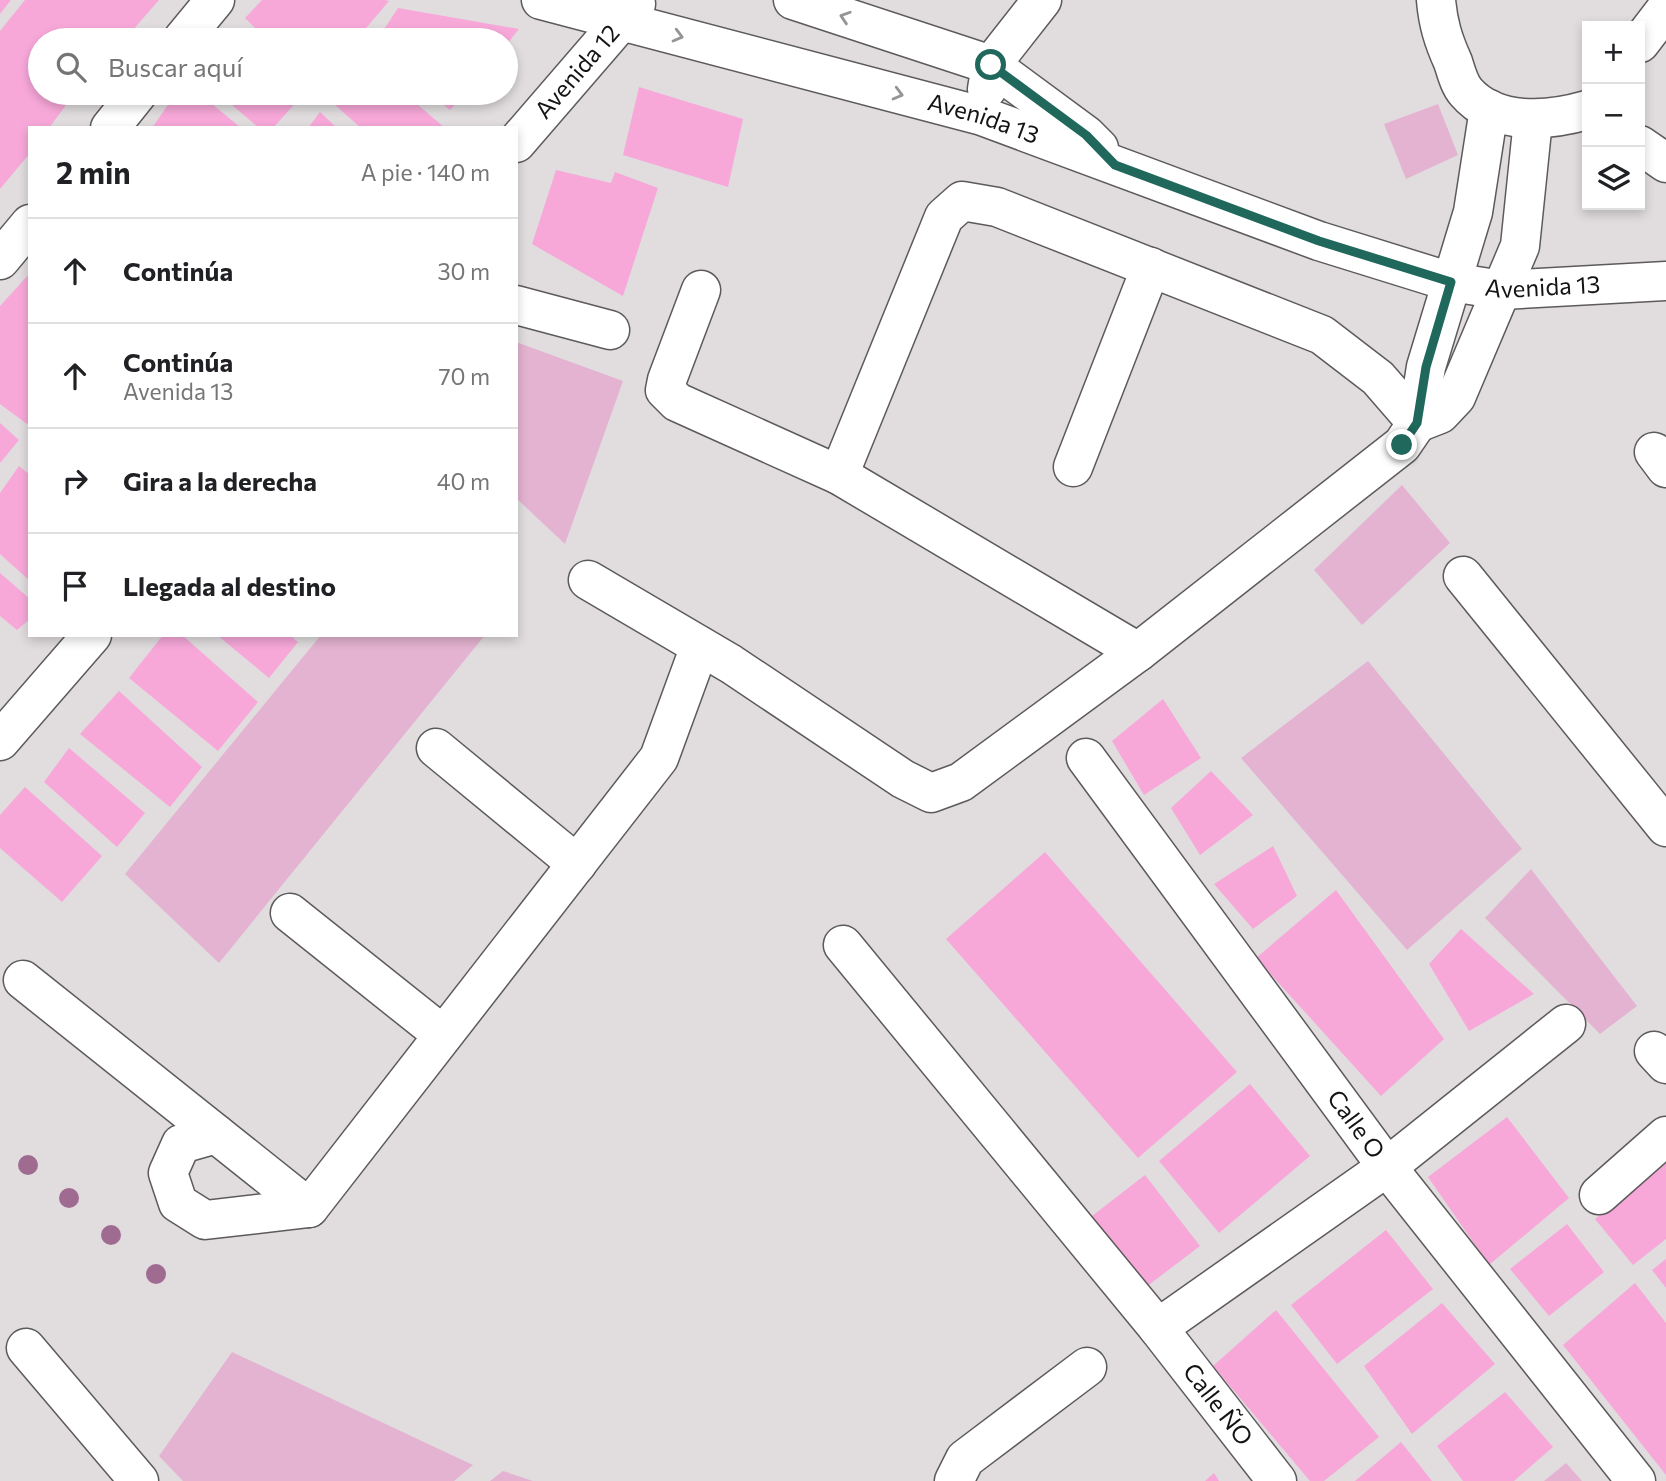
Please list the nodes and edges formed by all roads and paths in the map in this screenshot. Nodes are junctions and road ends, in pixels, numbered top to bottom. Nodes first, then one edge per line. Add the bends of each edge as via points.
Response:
1 (215, 0) edge
2 (541, 0) edge
3 (793, 0) edge
4 (1042, 0) edge
5 (1436, 0) edge
6 (1666, 9) edge
7 (630, 10) edge
8 (192, 28) edge
9 (1645, 36) edge
10 (991, 65) junction
11 (128, 105) edge
12 (1489, 109) junction
13 (1582, 111) edge
14 (982, 116) junction
15 (1533, 120) junction
16 (112, 126) edge
17 (518, 141) edge
18 (1643, 147) edge
19 (1666, 163) edge
20 (1115, 165) junction
21 (28, 226) edge
22 (0, 260) edge
23 (1151, 267) junction
24 (1666, 281) edge
25 (1451, 282) junction
26 (701, 290) dead end
27 (1502, 290) junction
28 (518, 307) edge
29 (610, 330) dead end
30 (1417, 423) junction
31 (1073, 467) dead end
32 (839, 475) junction
33 (1463, 576) dead end
34 (588, 580) dead end
35 (90, 637) edge
36 (700, 646) junction
37 (1139, 652) junction
38 (0, 741) edge
39 (436, 748) dead end
40 (1086, 758) dead end
41 (1664, 819) edge
42 (577, 864) junction
43 (290, 913) dead end
44 (843, 945) dead end
45 (23, 980) dead end
46 (1566, 1024) dead end
47 (443, 1035) junction
48 (216, 1134) junction
49 (1666, 1136) edge
50 (1387, 1167) junction
51 (1599, 1195) dead end
52 (309, 1208) junction
53 (1158, 1328) junction
54 (26, 1348) dead end
55 (1087, 1367) dead end
56 (139, 1481) edge
57 (954, 1481) edge
58 (1278, 1481) edge
59 (1636, 1481) edge

1 - 8 street
2 - 7 street, Avenida 13
10 -> 3 street
4 - 10 street
5 - 12 street via 1438,28 1465,91
6 - 9 street
7 -> 14 street, Avenida 13
7 - 17 street, Avenida 12
10 - 14 street
10 - 20 street via 1086,135
11 - 16 street
12 - 15 street
12 - 25 street via 1472,212
13 - 15 street
14 - 20 street, Avenida 13
15 - 27 street via 1520,246
18 - 19 street
20 - 25 street, Avenida 13 via 1319,241
21 - 22 street
23 - 30 street via 1322,335 1378,378
23 - 31 street
23 - 32 street via 997,207 962,201 944,216
24 - 27 street, Avenida 13
25 - 27 street, Avenida 13
25 - 30 street via 1426,367
26 - 32 street via 666,390 677,402
27 - 30 street via 1456,397 1440,414
28 - 29 street
30 - 37 street via 1402,445
32 - 37 street
33 - 41 street
34 - 36 street
35 - 38 street
36 - 37 street via 931,793 961,782
36 - 42 street via 659,758
39 - 42 street
40 - 50 street, Calle O
42 - 47 street
43 - 47 street
44 - 53 street, Calle ÑO
45 - 48 street
46 - 50 street
47 - 52 street
48 - 52 street
48 - 52 street via 181,1144 168,1173 178,1203 205,1220
49 - 51 street
50 - 53 street
50 - 59 street, Calle O
53 - 58 street, Calle ÑO
54 - 56 street
55 - 57 street via 965,1459

